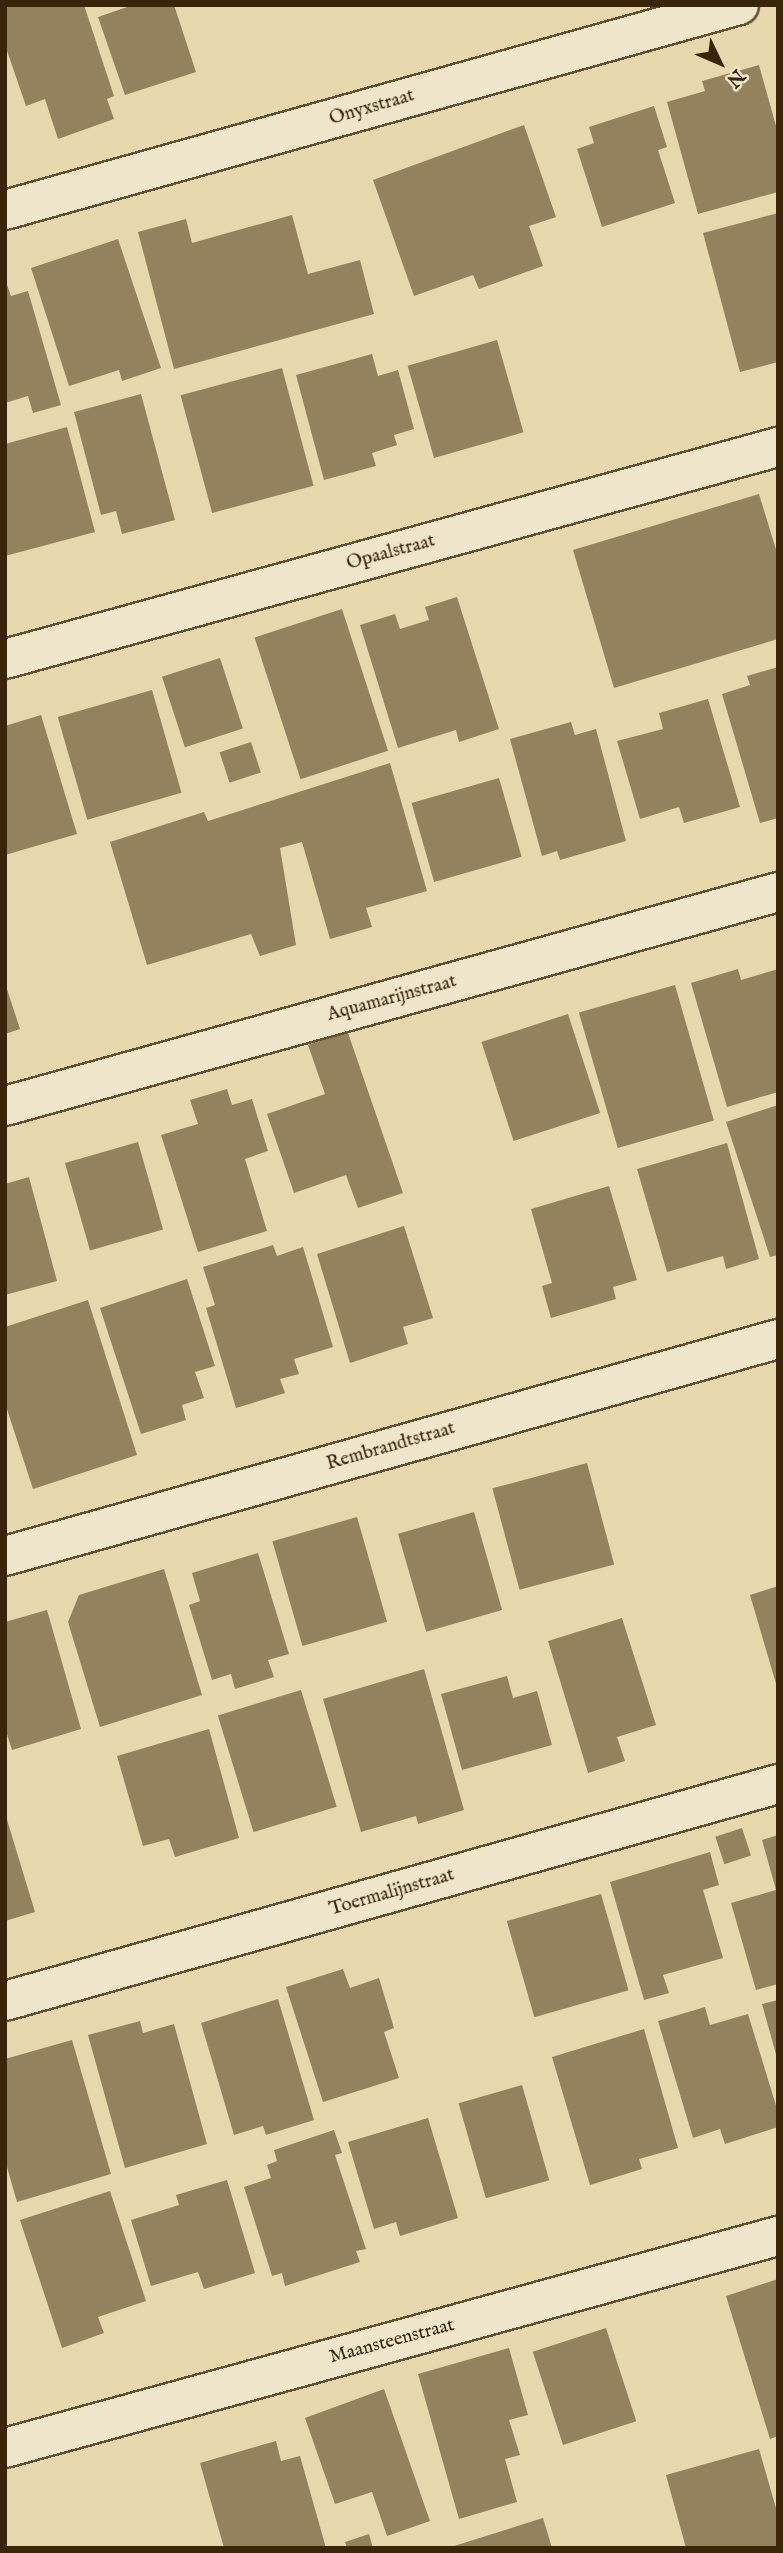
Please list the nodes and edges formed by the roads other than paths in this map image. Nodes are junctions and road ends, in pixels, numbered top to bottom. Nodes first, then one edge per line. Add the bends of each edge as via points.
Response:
1 (739, 5) edge
2 (5, 211) edge
3 (778, 447) edge
4 (5, 659) edge
5 (778, 892) edge
6 (5, 1106) edge
7 (778, 1339) edge
8 (5, 1556) edge
9 (778, 1784) edge
10 (5, 2001) edge
11 (778, 2236) edge
12 (5, 2448) edge

1 - 2 street, Onyxstraat
3 - 4 street, Opaalstraat
5 - 6 street, Aquamarijnstraat
7 - 8 street, Rembrandtstraat
9 - 10 street, Toermalijnstraat
11 - 12 street, Maansteenstraat

